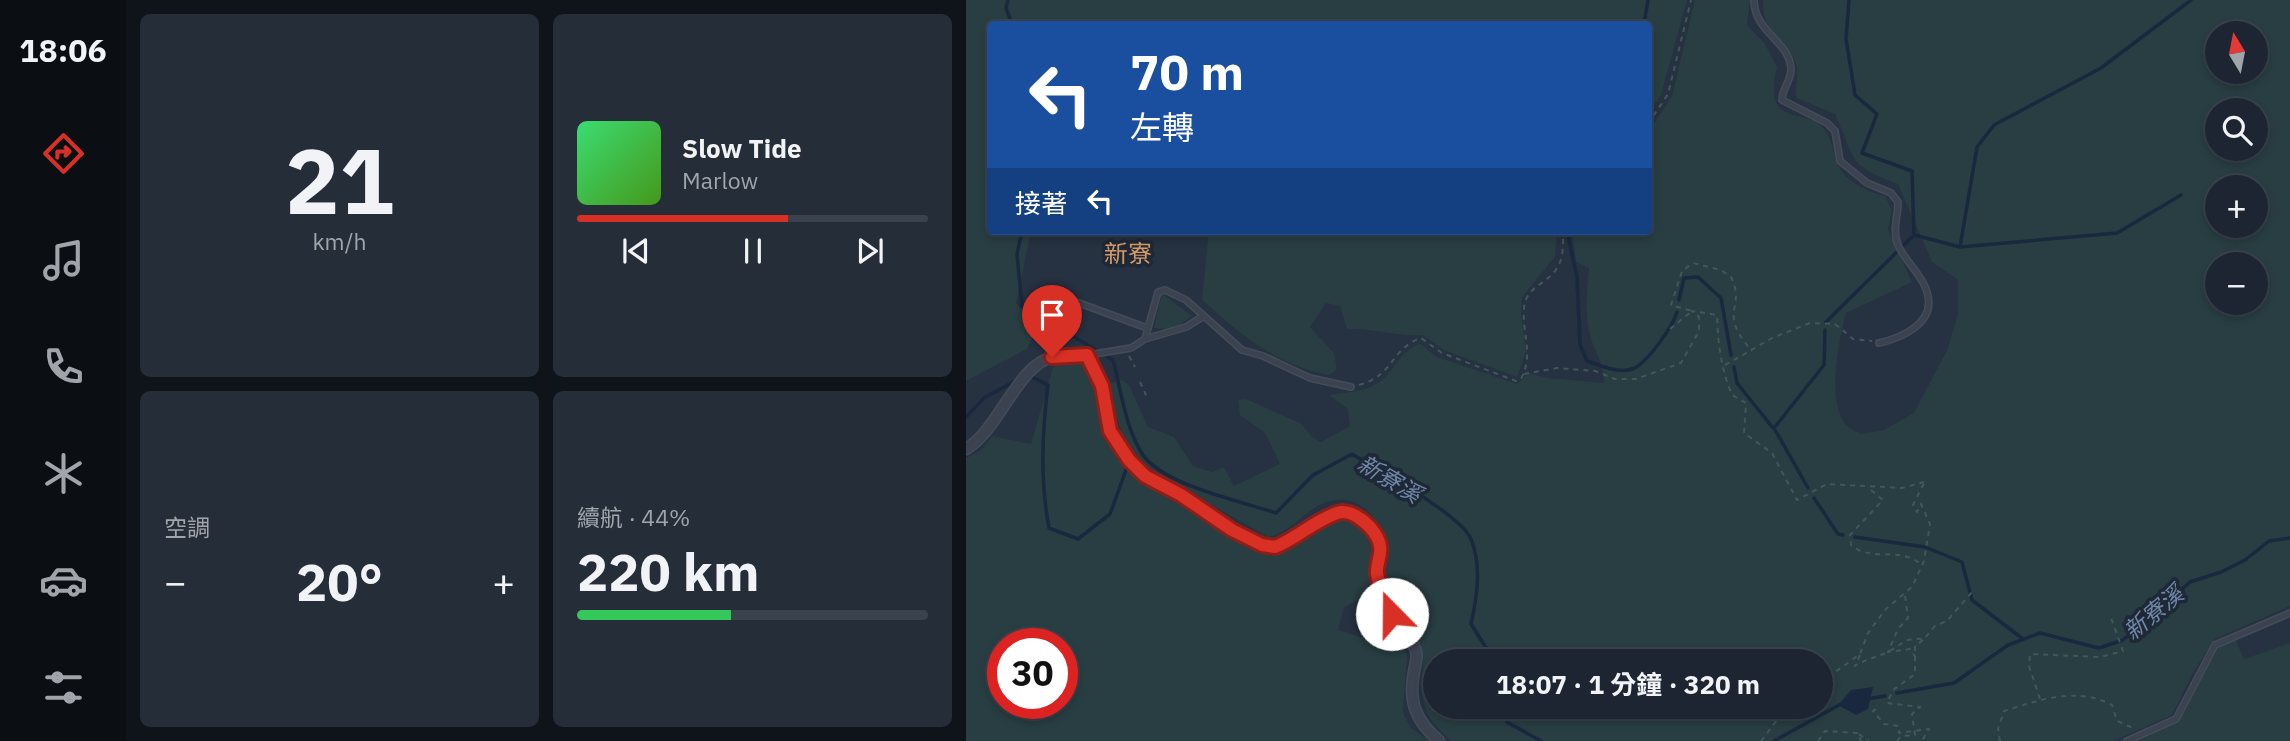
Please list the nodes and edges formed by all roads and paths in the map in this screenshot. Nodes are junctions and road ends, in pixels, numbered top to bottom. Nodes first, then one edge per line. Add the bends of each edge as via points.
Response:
1 (1691, 0) edge
2 (1754, 0) edge
3 (1652, 118) edge
4 (1563, 235) edge
5 (1059, 299) dead end
6 (1692, 311) junction
7 (1204, 316) junction
8 (1147, 328) junction
9 (1670, 329) dead end
10 (1145, 339) junction
11 (1879, 343) joint
12 (1752, 351) junction
13 (1092, 355) junction
14 (1724, 365) junction
15 (1524, 374) junction
16 (1140, 382) dead end
17 (1351, 387) joint
18 (1146, 395) dead end
19 (966, 449) edge
20 (1869, 489) junction
21 (1923, 565) junction
22 (1970, 593) dead end
23 (1905, 595) junction
24 (2290, 613) edge
25 (2111, 618) dead end
26 (1924, 639) junction
27 (1888, 652) junction
28 (1860, 654) junction
29 (1916, 659) junction
30 (1833, 674) edge
31 (2042, 699) junction
32 (1876, 709) dead end
33 (1778, 719) edge
34 (1858, 733) junction
35 (2148, 733) junction
36 (1867, 740) edge
37 (1440, 741) edge
38 (1761, 741) edge
39 (1818, 741) edge
40 (1861, 741) edge
41 (1897, 741) edge
42 (1922, 741) edge
43 (2000, 741) edge
44 (2127, 741) edge

1 - 3 path via 1668,94
2 - 11 lane via 1760,26 1788,56 1790,78 1782,100 1827,122 1835,131 1840,161 1898,202 1894,228 1898,243 1928,294 1928,306 1921,324
4 - 15 path via 1559,266 1536,285 1524,309 1530,352
5 - 8 lane
6 - 9 path
6 - 12 path via 1671,305 1687,265 1707,266 1731,277 1737,290 1731,314 1734,326
6 - 14 path via 1717,316 1718,351
6 - 15 path via 1699,317 1699,331 1681,363 1636,379 1557,368
7 - 8 lane via 1165,290 1158,292
7 - 10 lane via 1186,327
7 - 17 lane via 1242,350 1310,378
8 - 10 lane
10 - 13 lane via 1131,348
11 - 12 path via 1853,339 1835,324 1810,323
12 - 14 path
13 - 19 street via 1052,357 1037,364 991,425
13 - 37 street via 1110,431 1129,460 1153,481 1262,545 1275,547 1292,540 1341,511 1353,512 1378,536 1380,586 1417,651 1412,704 1425,727
14 - 20 path via 1732,395 1746,403 1744,433 1772,453 1797,500 1827,484
15 - 17 path via 1516,381 1442,353 1420,338 1406,344 1376,380
16 - 18 path
20 - 21 path via 1883,500 1850,535 1851,545 1872,554 1894,552
20 - 21 path via 1924,482 1913,505 1917,512 1921,504 1930,524
21 - 23 path
22 - 26 path via 1947,621
23 - 27 path via 1908,618
23 - 28 path via 1885,610
24 - 35 lane via 2215,645 2176,719
25 - 31 path via 2123,650 2100,657 2030,654 2029,666
26 - 27 path via 1904,639
26 - 29 path via 1915,646
27 - 28 path via 1856,666
27 - 29 path via 1910,649
28 - 30 path
29 - 41 path via 1914,674 1893,690 1887,703 1920,707 1912,714 1915,735
31 - 35 path via 2077,694 2106,702 2118,721
31 - 43 path via 2004,711 1998,729
32 - 42 path via 1873,711 1884,724 1899,726 1899,733 1929,729
33 - 38 path
34 - 36 path
34 - 39 path via 1825,731
34 - 40 path
35 - 44 lane

